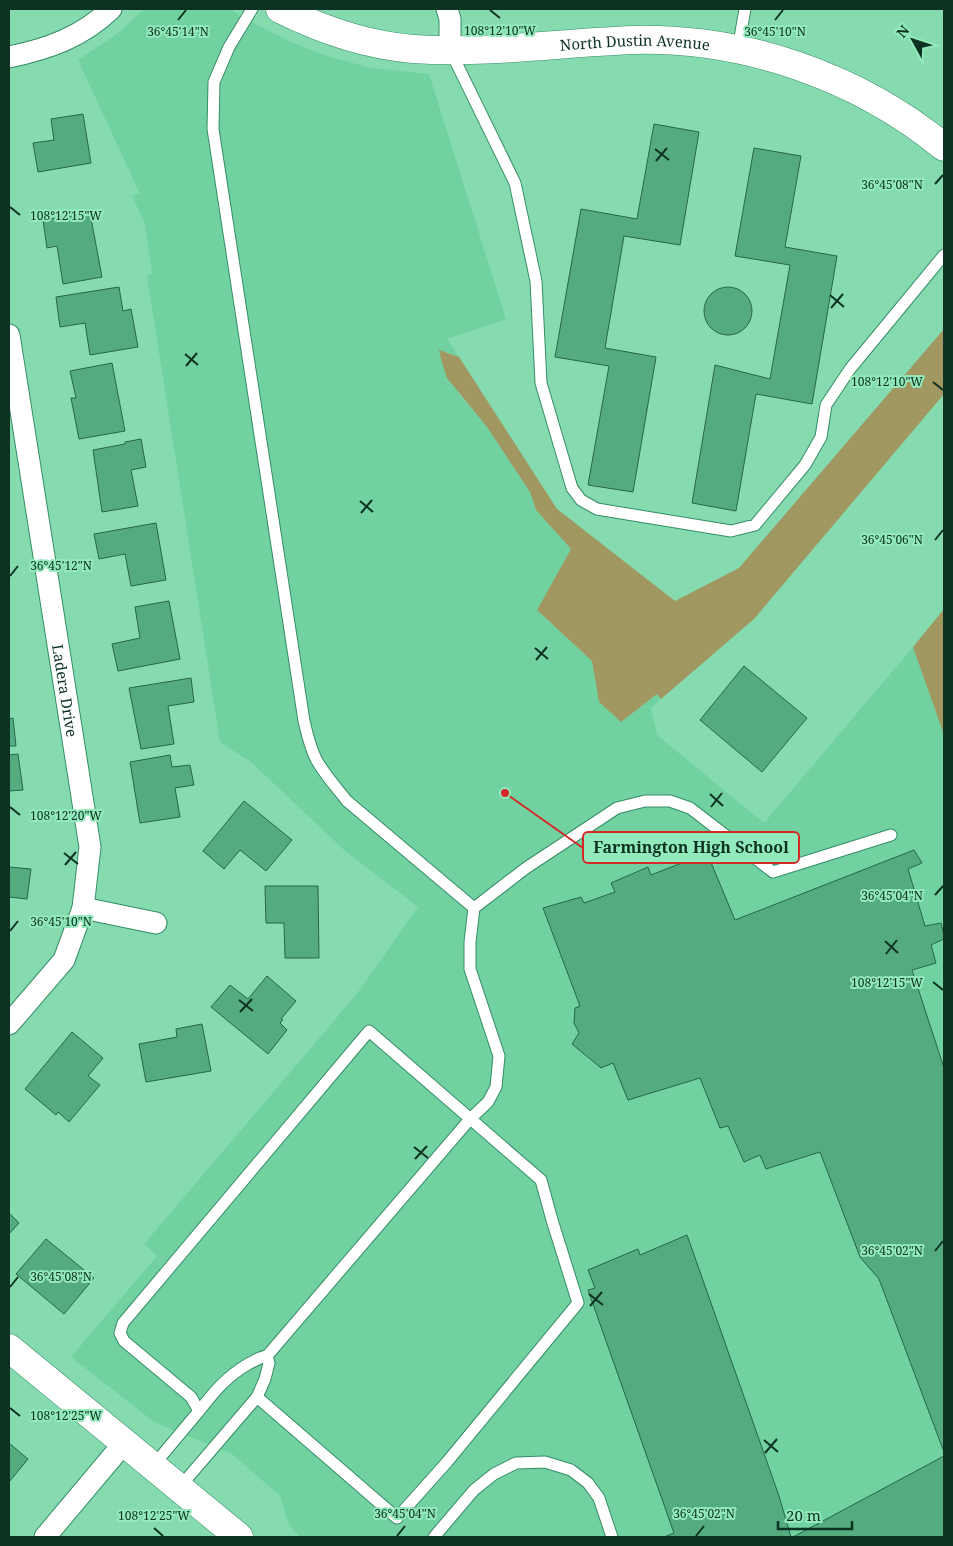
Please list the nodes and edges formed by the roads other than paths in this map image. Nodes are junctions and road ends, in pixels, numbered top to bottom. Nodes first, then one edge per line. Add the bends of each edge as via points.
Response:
1 (111, 9) edge
2 (252, 9) edge
3 (280, 9) edge
4 (447, 9) edge
5 (745, 9) edge
6 (738, 49) junction
7 (450, 50) junction
8 (9, 57) edge
9 (943, 143) edge
10 (944, 255) edge
11 (9, 335) edge
12 (891, 835) dead end
13 (83, 908) junction
14 (474, 908) junction
15 (156, 923) dead end
16 (9, 1024) edge
17 (470, 1119) junction
18 (9, 1348) edge
19 (267, 1356) junction
20 (256, 1397) junction
21 (199, 1410) junction
22 (124, 1443) junction
23 (152, 1466) junction
24 (179, 1488) junction
25 (45, 1537) edge
26 (239, 1537) edge
27 (434, 1537) edge
28 (612, 1537) edge

1 - 8 street via 99,21 62,42
2 - 14 lane via 229,47 214,82 213,129 310,746 331,782 347,800
3 - 7 street, North Dustin Avenue via 318,27 365,41
4 - 7 street
5 - 6 lane
6 - 7 street, North Dustin Avenue via 677,41 633,40
6 - 9 street, North Dustin Avenue via 838,80
7 - 10 lane via 515,184 536,281 541,383 572,488 581,500 597,509 731,531 755,525 805,465 821,437 826,405 850,369
11 - 13 street, Ladera Drive via 90,847
12 - 14 lane via 773,872 690,808 670,802 645,801 617,808 526,868
13 - 15 street
13 - 16 street, Ladera Drive via 64,960
14 - 17 lane via 470,969 499,1056 496,1086 488,1102
17 - 19 lane
17 - 20 lane via 541,1180 578,1303 397,1518
17 - 21 lane via 369,1031 123,1323 120,1333 124,1341 191,1398
18 - 22 street
19 - 20 lane via 269,1364 265,1379
19 - 21 lane via 232,1373
20 - 24 lane
21 - 23 lane
22 - 23 street
22 - 25 street
23 - 24 street
24 - 26 street
27 - 28 lane via 474,1490 494,1474 516,1463 545,1462 571,1470 588,1483 599,1498

